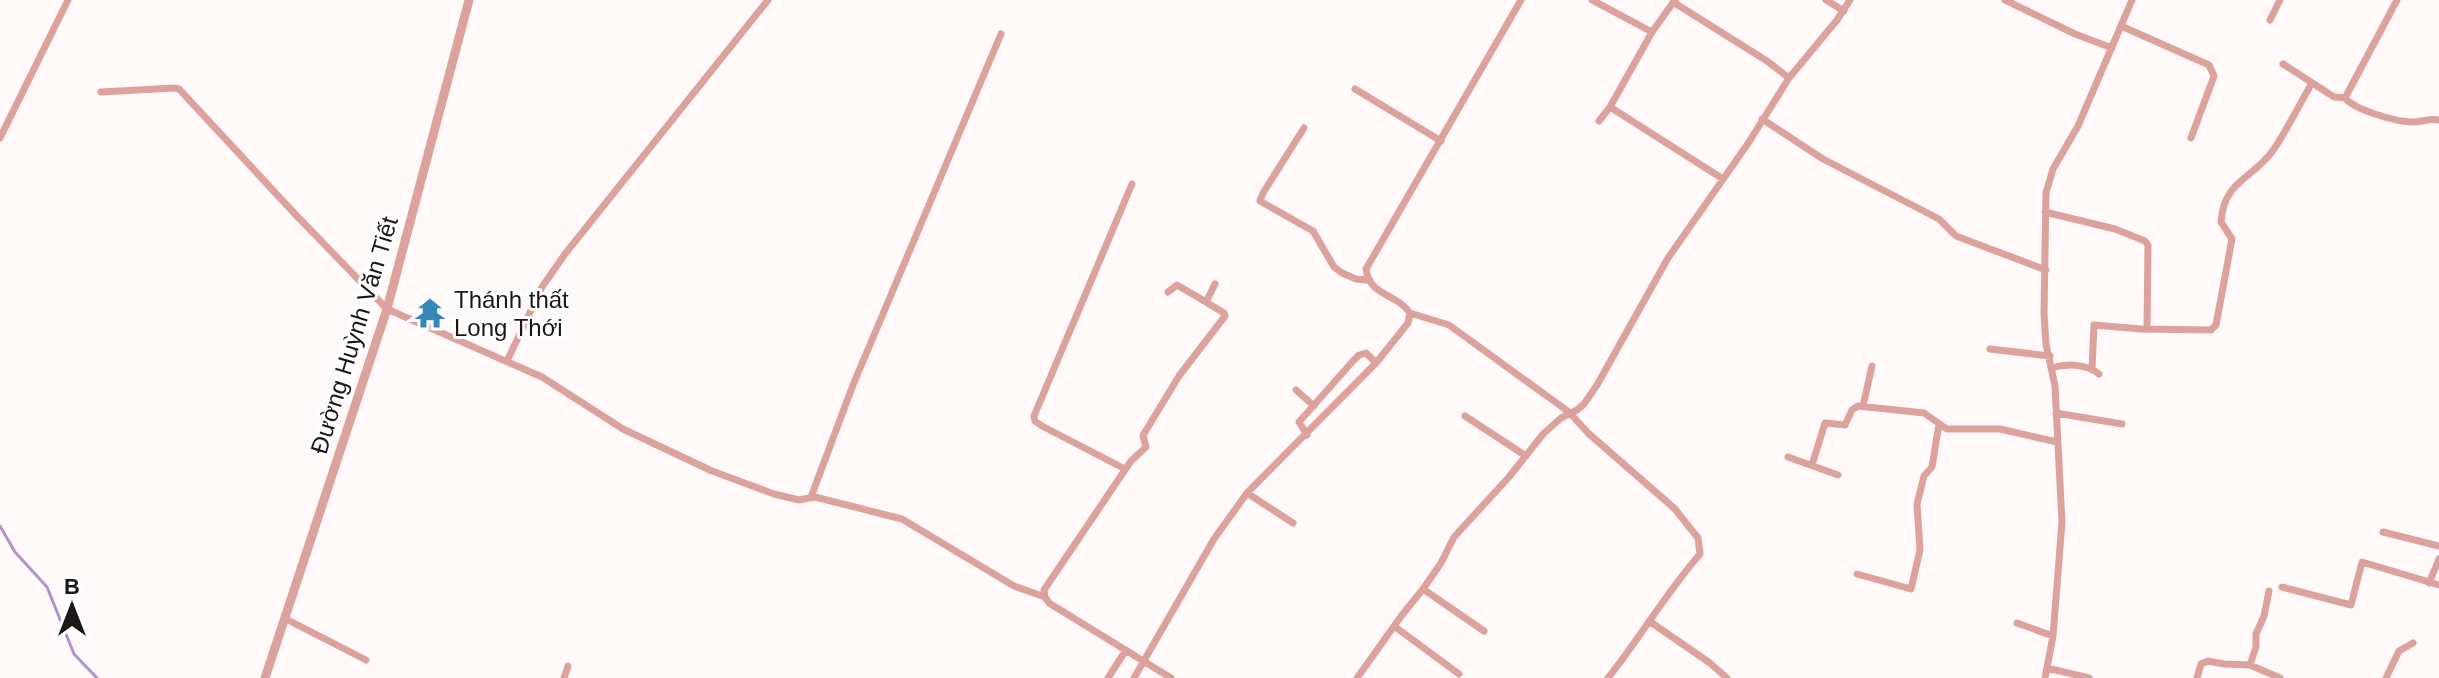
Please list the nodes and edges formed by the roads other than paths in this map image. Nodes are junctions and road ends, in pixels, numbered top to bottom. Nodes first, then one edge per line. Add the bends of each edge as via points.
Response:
1 (68, 0) edge
2 (469, 0) edge
3 (768, 0) edge
4 (1521, 0) edge
5 (1592, 0) edge
6 (1826, 0) edge
7 (1850, 0) edge
8 (2005, 0) edge
9 (2132, 0) edge
10 (2280, 0) edge
11 (2397, 0) edge
12 (1674, 1) edge
13 (1844, 11) junction
14 (2270, 20) dead end
15 (2121, 26) junction
16 (1652, 32) junction
17 (1001, 34) dead end
18 (2112, 48) junction
19 (2283, 64) dead end
20 (1789, 78) junction
21 (2312, 83) junction
22 (1355, 89) dead end
23 (101, 92) dead end
24 (2345, 98) junction
25 (1610, 107) junction
26 (1762, 119) junction
27 (2439, 120) edge
28 (1599, 121) dead end
29 (1304, 128) dead end
30 (0, 138) edge
31 (2191, 138) dead end
32 (1441, 141) junction
33 (1723, 179) junction
34 (1132, 184) dead end
35 (2045, 212) junction
36 (2046, 270) junction
37 (1367, 280) junction
38 (1215, 284) dead end
39 (1168, 292) dead end
40 (1206, 302) junction
41 (387, 309) junction
42 (1410, 313) junction
43 (2147, 329) junction
44 (1990, 349) dead end
45 (2050, 356) junction
46 (507, 361) junction
47 (1376, 363) junction
48 (1872, 366) dead end
49 (2052, 368) junction
50 (1296, 390) dead end
51 (1314, 406) junction
52 (1863, 406) junction
53 (1569, 412) junction
54 (2056, 413) junction
55 (1465, 416) dead end
56 (1939, 424) junction
57 (2122, 424) dead end
58 (1307, 435) junction
59 (2057, 442) junction
60 (1526, 456) junction
61 (1788, 457) dead end
62 (1812, 465) junction
63 (1125, 469) junction
64 (1838, 475) dead end
65 (1247, 493) junction
66 (811, 497) junction
67 (1293, 523) dead end
68 (2383, 532) dead end
69 (2439, 546) edge
70 (2439, 559) edge
71 (1857, 574) dead end
72 (2429, 583) junction
73 (2439, 585) edge
74 (2282, 587) dead end
75 (1423, 589) junction
76 (2269, 591) dead end
77 (1045, 597) junction
78 (284, 618) junction
79 (1649, 621) junction
80 (2017, 623) dead end
81 (1394, 626) junction
82 (1484, 631) dead end
83 (2053, 636) junction
84 (2413, 643) dead end
85 (1126, 650) junction
86 (366, 660) dead end
87 (1144, 660) junction
88 (2250, 665) junction
89 (568, 666) dead end
90 (2047, 668) junction
91 (1459, 674) dead end
92 (1359, 677) edge
93 (265, 678) edge
94 (564, 678) edge
95 (1108, 678) edge
96 (1134, 678) edge
97 (1171, 678) edge
98 (1608, 678) edge
99 (1727, 678) edge
100 (2045, 678) edge
101 (2089, 678) edge
102 (2197, 678) edge
103 (2280, 678) edge
104 (2386, 678) edge

1 - 30 street
2 - 41 street, Đường Huỳnh Văn Tiết
3 - 46 street via 565,254 542,287
4 - 32 street
5 - 16 street
6 - 13 street
7 - 13 street
8 - 18 street
9 - 15 street
10 - 14 street
11 - 24 street
12 - 16 street
12 - 20 street
13 - 20 street
15 - 18 street
15 - 31 street via 2213,71
16 - 25 street
17 - 66 street
18 - 35 street via 2053,169
19 - 21 street
20 - 26 street
21 - 24 street
21 - 43 street via 2273,151 2237,182 2224,201 2221,222 2232,239 2216,325 2211,330
22 - 32 street
23 - 41 street via 179,89
24 - 27 street via 2389,118
25 - 28 street
25 - 33 street
26 - 33 street
26 - 36 street via 1823,159 1939,219 1956,236
29 - 37 street via 1260,201 1313,231 1342,273
32 - 37 street via 1366,269
33 - 53 street via 1668,258 1597,385 1584,404
34 - 63 street via 1034,416 1042,426
35 - 36 street
35 - 43 street via 2145,241
36 - 45 street via 2044,314
37 - 42 street
38 - 40 street
39 - 40 street via 1177,285
40 - 63 street via 1225,316 1179,376 1143,436 1146,447
41 - 46 street
41 - 78 street, Đường Huỳnh Văn Tiết
42 - 47 street
42 - 53 street via 1449,325
43 - 49 street via 2094,325 2095,372
44 - 45 street
45 - 49 street
46 - 66 street via 623,429 712,471 774,494
47 - 51 street via 1366,353 1359,355
47 - 58 street
48 - 52 street
49 - 54 street
50 - 51 street
51 - 58 street via 1299,422
52 - 56 street via 1924,413
52 - 62 street via 1854,407 1845,425 1825,423
53 - 60 street
53 - 79 street via 1675,509 1698,538 1700,554
54 - 57 street
54 - 59 street
55 - 60 street
56 - 59 street via 1955,430 2000,429
56 - 71 street via 1932,467 1924,476 1917,504 1920,550 1911,589
58 - 65 street
59 - 83 street via 2062,522
60 - 75 street via 1454,537
61 - 62 street
62 - 64 street
63 - 77 street via 1044,590
65 - 67 street
65 - 87 street
66 - 77 street via 902,519 1014,586
68 - 69 street
70 - 72 street
72 - 73 street
72 - 74 street via 2362,562 2351,605
75 - 81 street
75 - 82 street
76 - 88 street
77 - 85 street
78 - 86 street
78 - 93 street, Đường Huỳnh Văn Tiết
79 - 98 street
79 - 99 street
80 - 83 street
81 - 91 street
81 - 92 street
83 - 90 street
84 - 104 street via 2399,651
85 - 87 street
85 - 95 street
87 - 96 street
87 - 97 street
88 - 102 street via 2205,661
88 - 103 street
89 - 94 street
90 - 100 street
90 - 101 street

